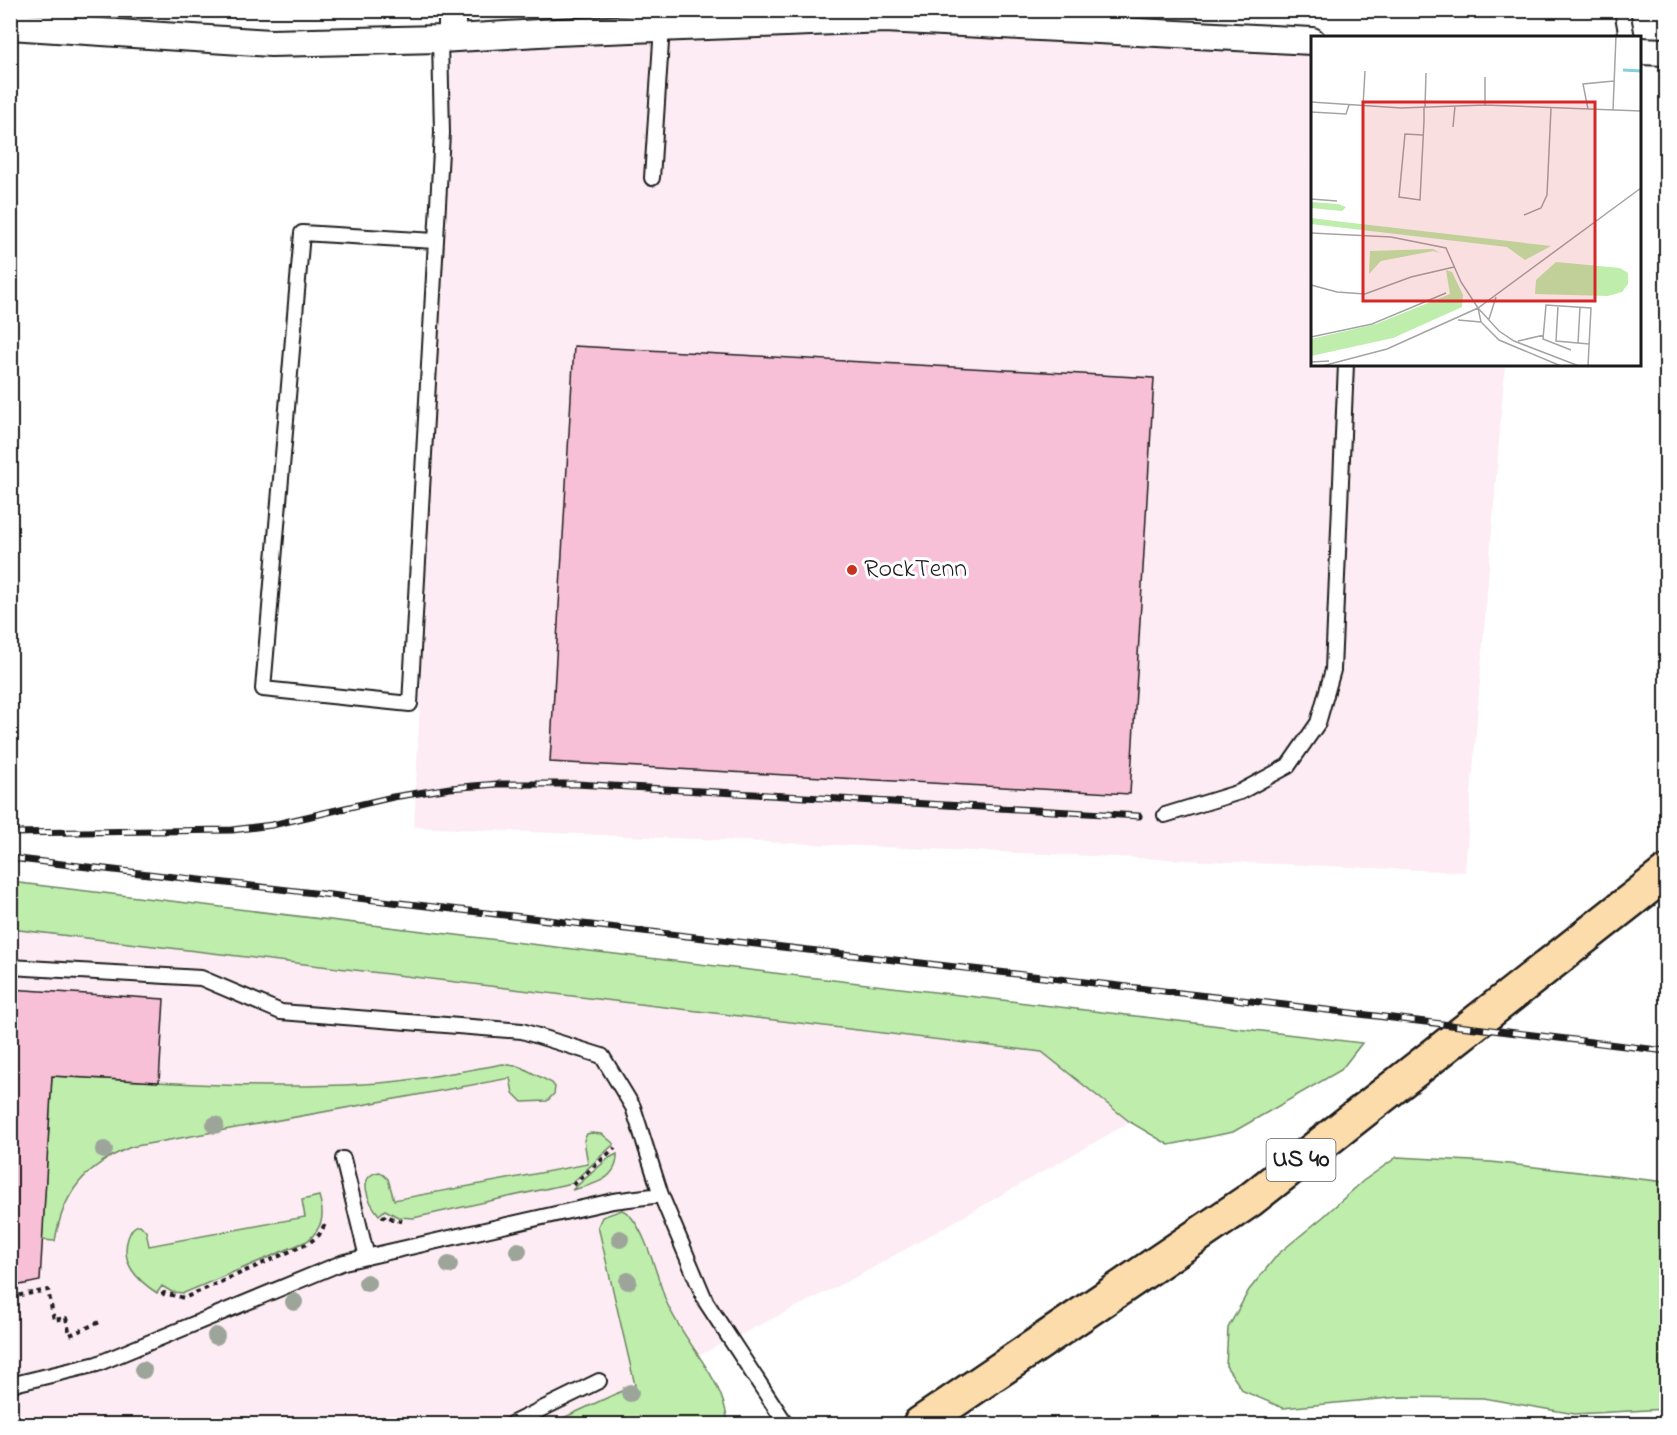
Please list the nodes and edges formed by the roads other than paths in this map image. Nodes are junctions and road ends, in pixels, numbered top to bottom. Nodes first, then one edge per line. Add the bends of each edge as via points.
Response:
1 (452, 10) edge
2 (1622, 10) edge
3 (885, 15) edge
4 (10, 26) edge
5 (662, 27) junction
6 (1627, 36) edge
7 (446, 39) junction
8 (1311, 41) edge
9 (1641, 51) edge
10 (1666, 52) edge
11 (652, 178) dead end
12 (435, 241) junction
13 (1346, 366) edge
14 (1165, 815) dead end
15 (1666, 873) edge
16 (10, 967) edge
17 (343, 1159) dead end
18 (661, 1195) junction
19 (367, 1257) junction
20 (599, 1381) dead end
21 (10, 1385) edge
22 (975, 1388) junction
23 (511, 1425) edge
24 (786, 1425) edge
25 (920, 1425) edge
26 (952, 1425) edge

1 - 7 street
2 - 6 lane
3 - 5 street
3 - 8 street
4 - 7 street via 272,43
5 - 7 street
5 - 11 lane
7 - 12 lane
9 - 10 street
12 - 12 lane via 410,705 263,689 303,233
13 - 14 lane via 1333,670 1318,723 1288,766 1240,792
15 - 22 main road, US 40 via 1250,1200
16 - 18 lane via 201,978 281,1012 522,1031 602,1056 633,1107
17 - 19 lane
18 - 19 lane via 613,1201
18 - 24 lane via 706,1302
19 - 21 lane via 344,1262 97,1364
20 - 23 lane
22 - 25 main road, US 40
22 - 26 main road

